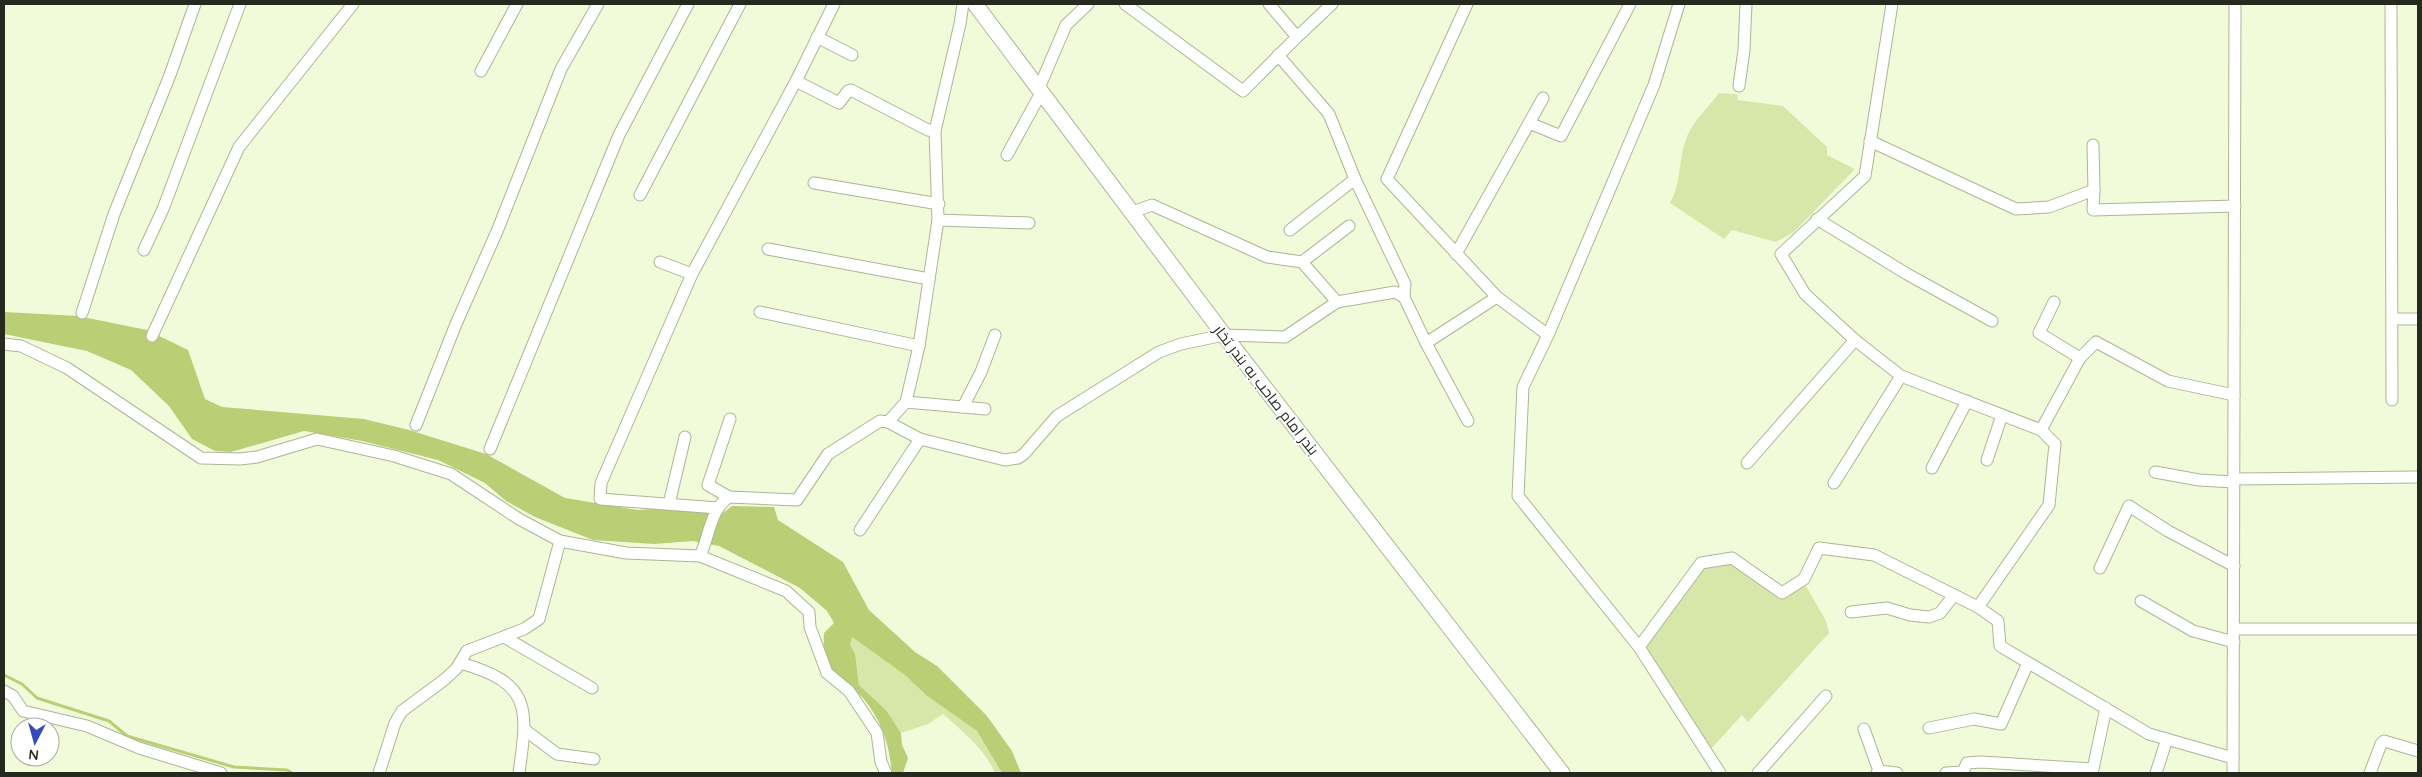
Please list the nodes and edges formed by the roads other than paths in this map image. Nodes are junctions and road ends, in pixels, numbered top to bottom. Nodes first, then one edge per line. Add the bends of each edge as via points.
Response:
1 (195, 4) edge
2 (240, 4) edge
3 (353, 4) edge
4 (516, 4) edge
5 (598, 4) edge
6 (688, 4) edge
7 (740, 4) edge
8 (834, 4) edge
9 (963, 4) edge
10 (975, 4) edge
11 (1088, 4) edge
12 (1125, 4) edge
13 (1269, 4) edge
14 (1332, 4) edge
15 (1467, 4) edge
16 (1630, 4) edge
17 (1680, 4) edge
18 (1746, 4) edge
19 (1892, 4) edge
20 (2235, 4) edge
21 (2391, 4) edge
22 (817, 36) junction
23 (1297, 37) junction
24 (852, 55) dead end
25 (1278, 56) junction
26 (481, 71) dead end
27 (796, 81) junction
28 (1739, 86) dead end
29 (1040, 89) junction
30 (1543, 98) dead end
31 (1529, 123) junction
32 (935, 131) junction
33 (1870, 141) junction
34 (2093, 145) dead end
35 (1007, 155) dead end
36 (1355, 179) junction
37 (814, 183) dead end
38 (2094, 190) junction
39 (640, 195) dead end
40 (938, 204) junction
41 (2235, 206) junction
42 (1130, 213) junction
43 (938, 220) junction
44 (1817, 220) junction
45 (1029, 223) dead end
46 (1350, 226) dead end
47 (1290, 230) dead end
48 (768, 249) dead end
49 (144, 250) dead end
50 (1456, 254) junction
51 (660, 262) dead end
52 (1302, 262) junction
53 (692, 274) junction
54 (929, 279) junction
55 (1404, 297) junction
56 (1496, 297) junction
57 (1337, 302) junction
58 (2054, 302) dead end
59 (760, 312) dead end
60 (82, 313) dead end
61 (2393, 319) junction
62 (2418, 319) edge
63 (1992, 321) dead end
64 (994, 335) dead end
65 (1224, 335) junction
66 (1548, 335) junction
67 (152, 336) dead end
68 (1855, 340) junction
69 (1426, 343) junction
70 (4, 344) edge
71 (919, 346) junction
72 (2080, 358) junction
73 (1901, 376) junction
74 (2234, 395) junction
75 (2392, 400) dead end
76 (1967, 401) junction
77 (906, 402) junction
78 (963, 407) junction
79 (985, 409) dead end
80 (2002, 415) junction
81 (730, 420) dead end
82 (1468, 421) dead end
83 (888, 422) junction
84 (416, 425) dead end
85 (2041, 430) junction
86 (685, 437) dead end
87 (920, 439) junction
88 (490, 449) dead end
89 (1987, 460) dead end
90 (1747, 463) dead end
91 (1932, 468) dead end
92 (2155, 472) dead end
93 (2418, 477) edge
94 (2234, 480) junction
95 (1834, 483) dead end
96 (729, 497) junction
97 (669, 504) junction
98 (717, 509) junction
99 (860, 530) dead end
100 (560, 541) junction
101 (702, 552) junction
102 (2234, 566) junction
103 (2100, 568) dead end
104 (1954, 595) junction
105 (2141, 601) dead end
106 (1978, 607) junction
107 (1851, 612) dead end
108 (2234, 629) junction
109 (2418, 630) edge
110 (504, 638) junction
111 (2234, 642) junction
112 (1639, 647) junction
113 (460, 663) junction
114 (2028, 663) junction
115 (592, 688) dead end
116 (4, 691) edge
117 (1826, 696) dead end
118 (2106, 708) junction
119 (1929, 728) dead end
120 (1864, 729) dead end
121 (525, 730) junction
122 (2167, 739) junction
123 (2418, 751) edge
124 (2233, 758) junction
125 (594, 759) dead end
126 (1878, 772) edge
127 (221, 773) edge
128 (379, 773) edge
129 (519, 773) edge
130 (886, 773) edge
131 (1562, 773) edge
132 (1720, 773) edge
133 (1758, 773) edge
134 (1898, 773) edge
135 (1946, 773) edge
136 (2156, 773) edge
137 (2233, 773) edge
138 (2370, 773) edge

1 - 60 street via 114,214
2 - 49 street via 163,210
3 - 67 street via 239,147
4 - 26 street
5 - 84 street via 561,69
6 - 88 street via 619,135
7 - 39 street
8 - 22 street
9 - 32 street
10 - 29 main road, بندر امام صاحب به بندر تخار
11 - 29 street via 1066,25
12 - 25 street via 1243,91
13 - 23 street
14 - 23 street
15 - 50 street via 1387,179
16 - 31 street via 1561,136
17 - 66 street via 1654,85
18 - 28 street
19 - 33 street
20 - 41 street
21 - 61 street
22 - 24 street
22 - 27 street
23 - 25 street
25 - 36 street via 1329,114
27 - 32 street via 839,103 852,90
27 - 53 street
29 - 35 street
29 - 42 main road, بندر امام صاحب به بندر تخار
30 - 31 street
31 - 50 street
32 - 40 street
33 - 38 street via 2016,210 2049,207
33 - 44 street via 1865,176
34 - 38 street
36 - 47 street
36 - 55 street via 1405,284
37 - 40 street
38 - 41 street via 2093,210
40 - 43 street
41 - 74 street
42 - 52 street via 1152,205 1267,257
42 - 65 main road, بندر امام صاحب به بندر تخار
43 - 45 street
43 - 54 street
44 - 63 street
44 - 68 street via 1781,256 1806,294
46 - 52 street
48 - 54 street
50 - 56 street
51 - 53 street
52 - 57 street
53 - 97 street via 601,483 600,499
54 - 71 street
55 - 57 street via 1396,292
55 - 69 street
56 - 66 street
56 - 69 street
57 - 65 street via 1285,337
58 - 72 street via 2039,332
59 - 71 street
61 - 62 street
61 - 75 street
64 - 78 street via 981,372
65 - 87 street via 1159,352 1057,416 1018,458 1005,460
65 - 131 main road, بندر امام صاحب به بندر تخار
66 - 112 street via 1523,387 1518,496
68 - 73 street
68 - 90 street
69 - 82 street
70 - 100 street via 21,346 68,368 201,458 257,457 317,440 394,456 451,474 519,519
71 - 77 street
72 - 74 street via 2096,342 2168,381
72 - 85 street
73 - 76 street
73 - 95 street
74 - 94 street
76 - 80 street
76 - 91 street
77 - 78 street
77 - 83 street
78 - 79 street
80 - 85 street
80 - 89 street
81 - 96 street via 708,485
83 - 87 street
83 - 96 street via 880,421 828,454 797,500
85 - 106 street via 2055,444 2049,504
86 - 97 street
87 - 99 street
92 - 94 street via 2199,480
93 - 94 street
94 - 102 street
96 - 98 street
97 - 98 street
98 - 101 street
100 - 101 street via 626,553
100 - 110 street via 540,619
101 - 130 street via 786,591 808,612 826,673 849,692 877,733
102 - 103 street via 2129,506
102 - 108 street
104 - 106 street
104 - 107 street via 1940,613 1929,617 1888,608
104 - 112 street via 1874,555 1822,548 1817,550 1804,579 1782,593 1732,558 1701,563
105 - 111 street via 2193,631
106 - 114 street via 1998,621 2000,646
108 - 109 street
108 - 111 street
110 - 113 street via 467,651
110 - 115 street
111 - 124 street
112 - 132 street
113 - 121 street via 484,669 508,683 525,715
113 - 128 street via 444,680 402,711
114 - 118 street
114 - 119 street via 2001,724 1974,720
116 - 127 street via 13,696 23,711 87,726 139,748
117 - 133 street
118 - 122 street via 2149,734
118 - 135 street via 2093,769 1982,762 1966,763 1963,772
120 - 126 street
121 - 125 street via 557,754
121 - 129 street
122 - 124 street
122 - 136 street
123 - 138 street via 2384,741
124 - 137 street
126 - 134 street

